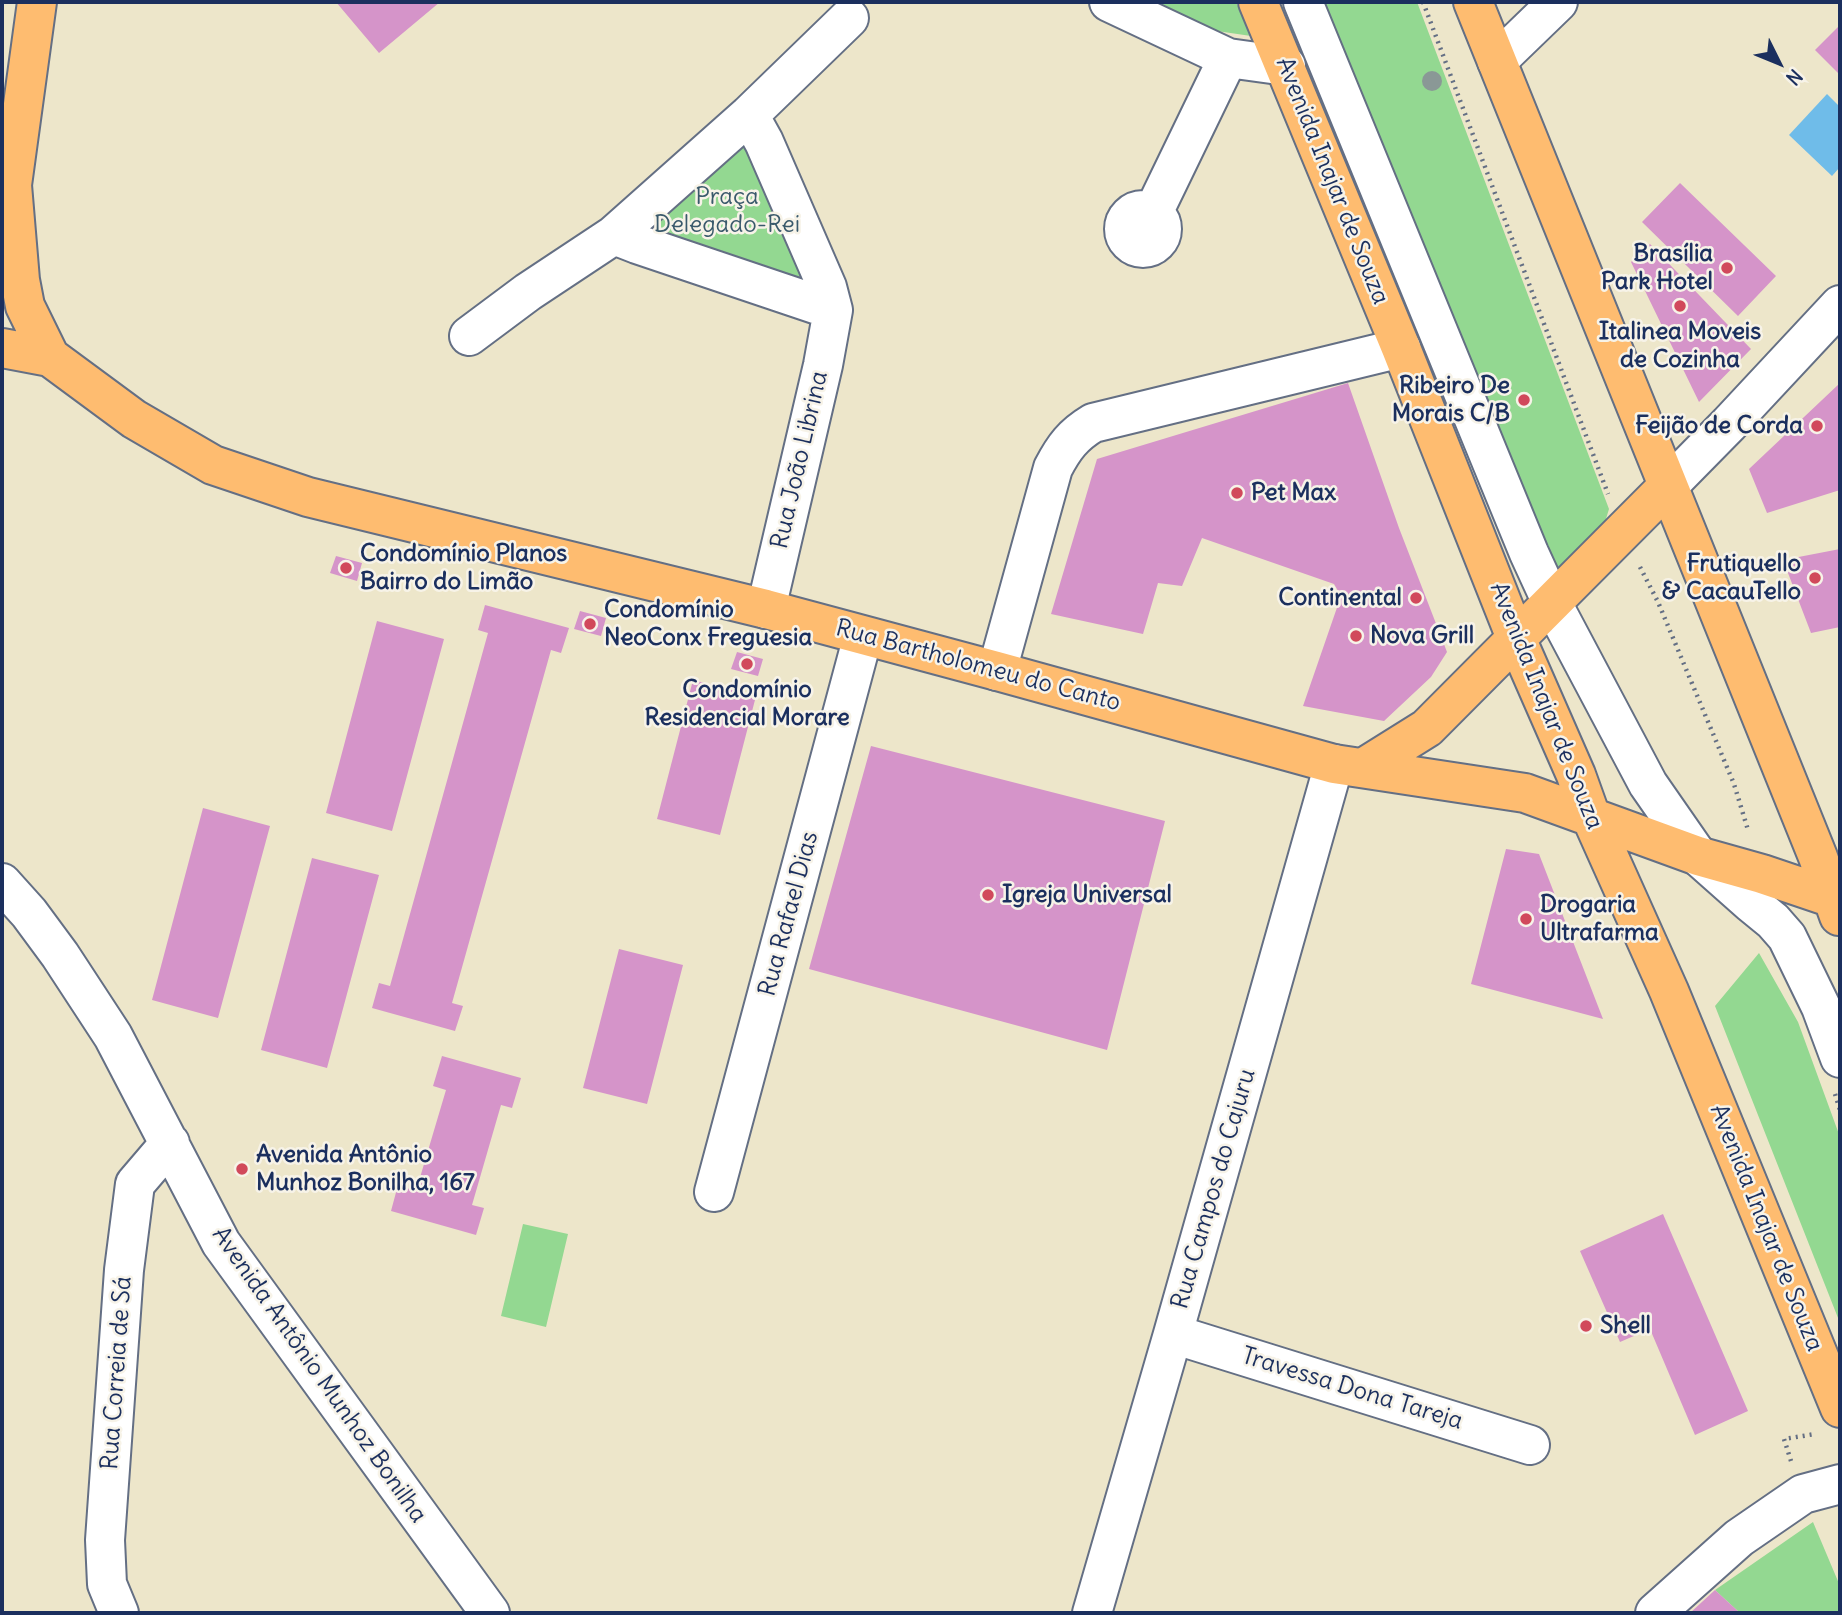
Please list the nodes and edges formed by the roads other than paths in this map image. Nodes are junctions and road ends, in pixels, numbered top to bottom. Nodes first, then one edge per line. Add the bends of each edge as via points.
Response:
1 (37, 2) edge
2 (1109, 2) edge
3 (1258, 2) edge
4 (1303, 2) edge
5 (1473, 2) edge
6 (1558, 2) edge
7 (849, 18) dead end
8 (1228, 58) junction
9 (1497, 61) junction
10 (1286, 66) junction
11 (749, 115) junction
12 (12, 185) junction
13 (1153, 212) dead end
14 (2, 223) edge
15 (614, 235) junction
16 (1840, 305) edge
17 (833, 310) junction
18 (469, 335) dead end
19 (2, 348) edge
20 (1401, 348) junction
21 (50, 357) junction
22 (1668, 485) junction
23 (1552, 603) junction
24 (766, 609) junction
25 (863, 636) junction
26 (1517, 638) junction
27 (998, 671) junction
28 (1349, 766) junction
29 (1591, 817) junction
30 (1698, 856) junction
31 (1829, 857) edge
32 (2, 883) edge
33 (1838, 905) edge
34 (1840, 1058) edge
35 (170, 1143) junction
36 (714, 1192) dead end
37 (1173, 1334) junction
38 (1829, 1421) edge
39 (1530, 1445) dead end
40 (1840, 1485) edge
41 (119, 1613) edge
42 (489, 1613) edge
43 (1092, 1613) edge
44 (1655, 1613) edge

1 - 12 main road
2 - 8 street
3 - 10 main road, Avenida Inajar de Souza
4 - 23 street
5 - 9 main road
6 - 9 street
7 - 11 street
8 - 10 street
8 - 13 street
9 - 22 main road
10 - 20 main road, Avenida Inajar de Souza
11 - 15 street
11 - 17 street, Rua João Librina via 827,286
12 - 14 main road
12 - 21 main road via 25,306
15 - 17 street
15 - 18 street
16 - 22 street
17 - 24 street, Rua João Librina
19 - 21 main road
20 - 26 main road, Avenida Inajar de Souza
20 - 27 street via 1093,423 1080,431 1053,468
21 - 24 main road, Rua Bartholomeu do Canto via 134,419 213,466 308,498
22 - 23 main road
22 - 31 main road
23 - 26 main road
23 - 30 street via 1648,784
24 - 25 main road, Rua Bartholomeu do Canto
25 - 27 main road, Rua Bartholomeu do Canto
25 - 36 street, Rua Rafael Dias
26 - 28 main road via 1427,728
26 - 29 main road, Avenida Inajar de Souza
27 - 28 main road, Rua Bartholomeu do Canto
28 - 29 main road, Rua Bartholomeu do Canto via 1525,793
28 - 37 street, Rua Campos do Cajuru
29 - 30 main road, Rua Bartholomeu do Canto
29 - 38 main road, Avenida Inajar de Souza via 1669,991
30 - 33 main road, Rua Bartholomeu do Canto
30 - 34 street via 1787,937
31 - 33 main road
32 - 35 street, Avenida Antônio Munhoz Bonilha via 60,955 114,1036
35 - 41 street, Rua Correia de Sá via 135,1184 124,1270 104,1540 107,1584
35 - 42 street, Avenida Antônio Munhoz Bonilha via 220,1243
37 - 39 street, Travessa Dona Tareja
37 - 43 street, Rua Campos do Cajuru
40 - 44 street via 1803,1494 1739,1538

